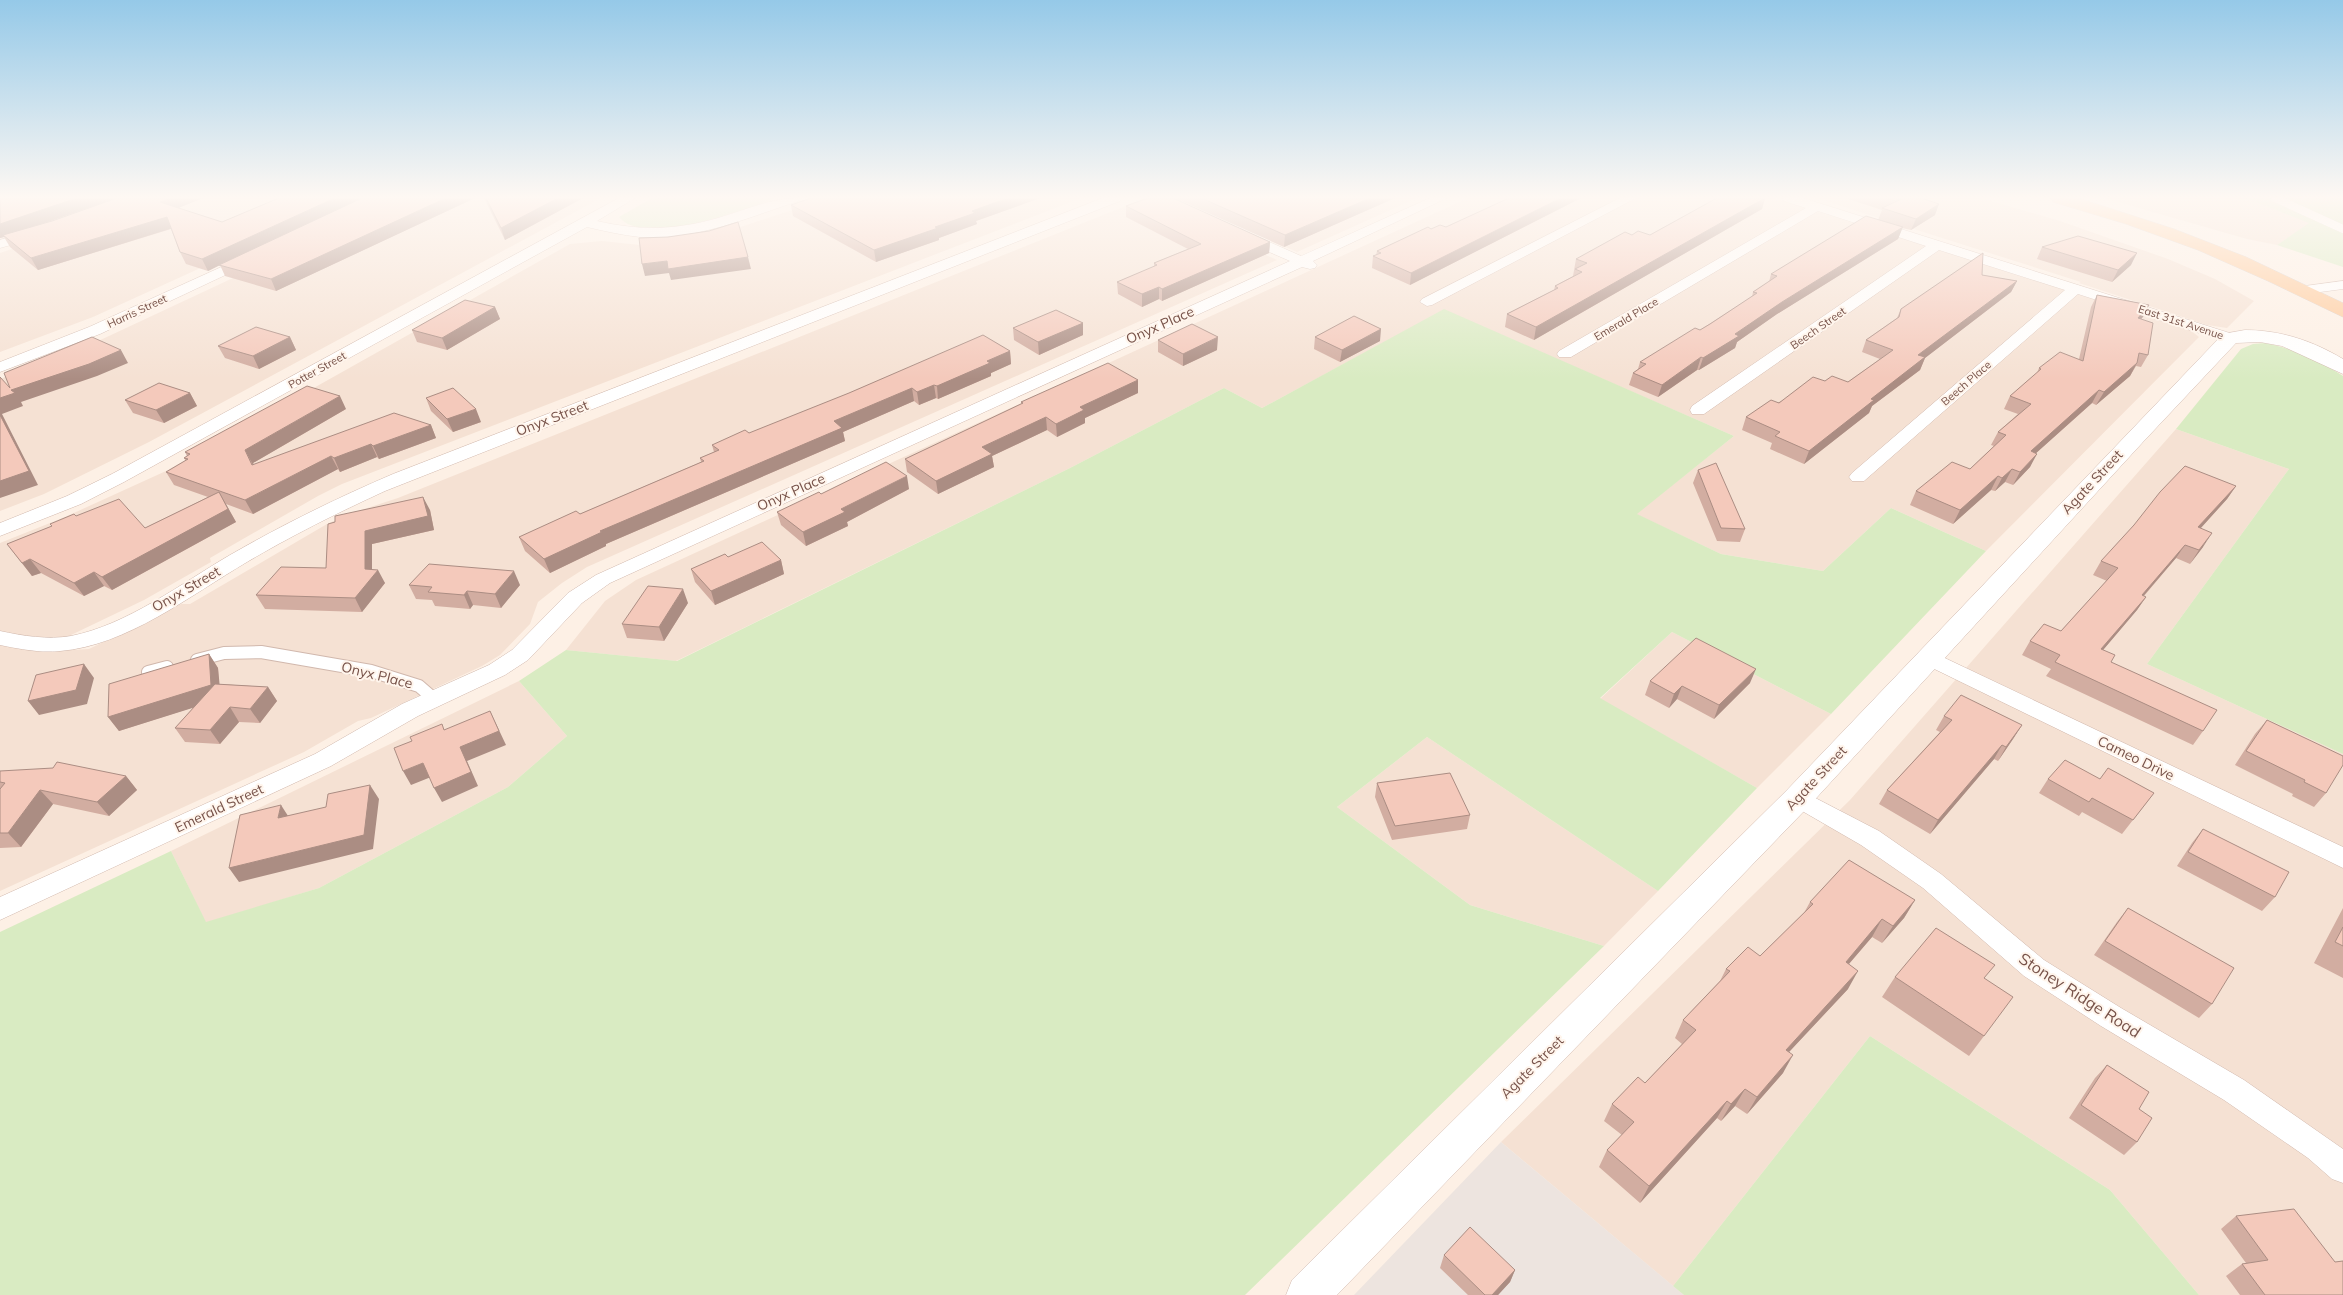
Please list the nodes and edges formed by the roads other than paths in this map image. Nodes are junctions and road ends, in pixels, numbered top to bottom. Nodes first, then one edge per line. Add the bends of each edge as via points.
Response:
1 (249, 258) edge
2 (519, 258) edge
3 (961, 258) edge
4 (1295, 258) edge
5 (1307, 258) edge
6 (1512, 258) edge
7 (1728, 258) edge
8 (1918, 258) edge
9 (1979, 258) edge
10 (2232, 258) edge
11 (1301, 261) junction
12 (1317, 268) dead end
13 (2343, 285) edge
14 (2075, 289) junction
15 (2305, 290) junction
16 (1427, 302) dead end
17 (2343, 311) edge
18 (2230, 338) junction
19 (1565, 354) dead end
20 (0, 367) edge
21 (2343, 368) edge
22 (1698, 410) dead end
23 (1858, 477) dead end
24 (0, 530) edge
25 (0, 638) edge
26 (1930, 658) junction
27 (148, 672) edge
28 (434, 698) junction
29 (1798, 798) junction
30 (2343, 858) edge
31 (0, 909) edge
32 (2343, 1168) edge
33 (1308, 1295) edge

1 - 20 street, Harris Street via 99,328
2 - 24 street, Potter Street via 118,478
3 - 25 street, Onyx Street via 366,492 286,530 162,603 90,638 61,645
4 - 11 street
5 - 11 street, Onyx Place
6 - 16 street
7 - 19 street, Emerald Place
8 - 22 street, Beech Street
9 - 14 street, East 31st Avenue
10 - 15 main road
11 - 12 street
11 - 28 street, Onyx Place via 603,579 575,598 520,655 497,670
13 - 15 street
14 - 18 street, East 31st Avenue
14 - 23 street, Beech Place
15 - 17 main road
18 - 21 street via 2247,334 2283,339 2304,346
18 - 26 street, Agate Street
26 - 29 street, Agate Street
26 - 30 street, Cameo Drive
27 - 28 lane, Onyx Place via 224,653 261,652 370,671 419,686
28 - 31 street, Emerald Street via 323,760
29 - 32 street, Stoney Ridge Road via 1870,838 1932,881 2034,968 2234,1090
29 - 33 street, Agate Street

